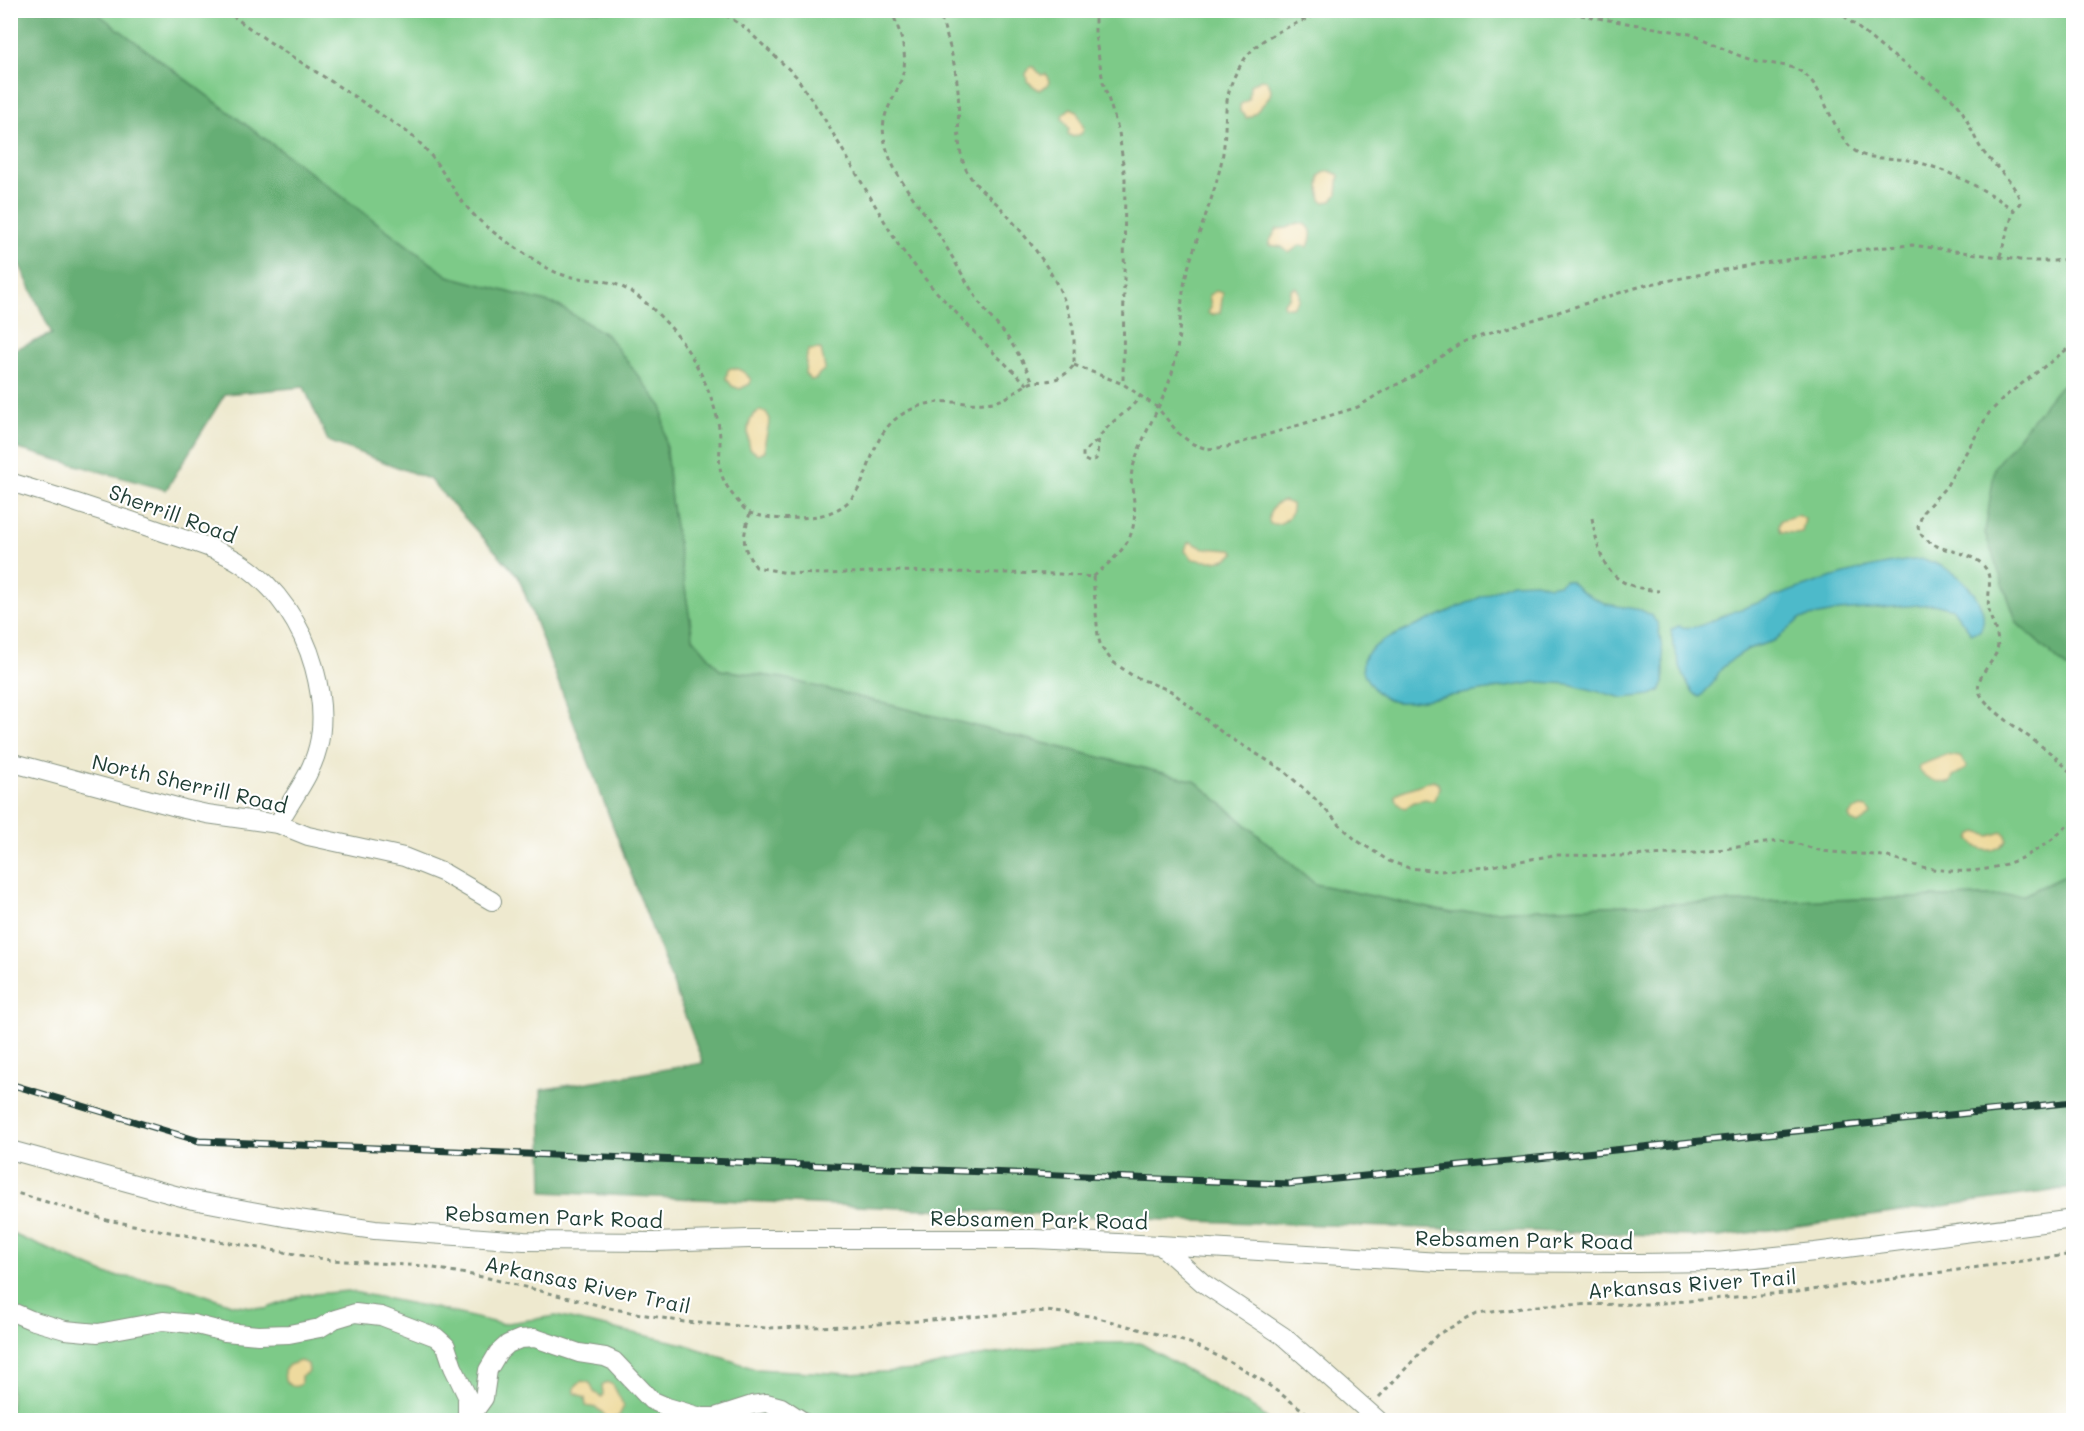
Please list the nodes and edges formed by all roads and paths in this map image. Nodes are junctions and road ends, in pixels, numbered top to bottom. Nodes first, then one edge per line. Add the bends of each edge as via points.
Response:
1 (225, 10) edge
2 (718, 10) edge
3 (891, 10) edge
4 (938, 10) edge
5 (1095, 10) edge
6 (1324, 10) edge
7 (1518, 10) edge
8 (1837, 10) edge
9 (2014, 210) junction
10 (2000, 256) junction
11 (2073, 258) edge
12 (2073, 344) edge
13 (1074, 365) junction
14 (1033, 382) junction
15 (1123, 384) junction
16 (1028, 385) junction
17 (1140, 396) junction
18 (1157, 406) junction
19 (1097, 441) junction
20 (10, 482) edge
21 (750, 513) junction
22 (1592, 518) dead end
23 (1093, 577) junction
24 (1659, 591) dead end
25 (10, 762) edge
26 (2073, 777) edge
27 (2073, 819) edge
28 (278, 824) junction
29 (492, 901) dead end
30 (10, 1150) edge
31 (10, 1191) edge
32 (2073, 1219) edge
33 (1160, 1245) junction
34 (2073, 1254) edge
35 (10, 1311) edge
36 (1373, 1415) edge
37 (801, 1420) edge
38 (1322, 1420) edge

1 - 21 path via 417,140 477,219 509,243 556,272 619,286 662,318 683,345 708,391 719,424 721,474 728,489
2 - 16 path via 744,27 796,76 899,246 930,285
3 - 14 path via 904,58 902,77 884,115 884,137 891,162
4 - 13 path via 952,49 964,166 975,185 1015,224 1060,290 1072,325
5 - 15 path via 1101,71 1119,132 1125,179
6 - 18 path via 1261,41 1234,75 1227,92 1222,159 1186,276 1180,335 1170,379
7 - 9 path via 1563,12 1690,34 1745,58 1799,70 1815,86 1847,143 1860,154 1928,165
8 - 9 path via 1955,101 1982,149 2020,196
9 - 10 path
10 - 11 path via 2026,261
10 - 18 path via 1912,244 1756,264 1645,285 1468,339 1358,407 1227,447 1207,449 1193,444 1179,434
12 - 26 path via 2007,394 1989,413 1946,487 1923,513 1918,527 1924,538 1983,565 1990,582 1988,607 1999,644 1978,687 1980,693 1996,712 2056,758
13 - 14 path via 1056,380
13 - 15 path
14 - 16 path
15 - 17 path
16 - 21 path via 995,402 931,402 892,421 873,450 859,489 842,508 788,519
17 - 18 path
17 - 19 path
18 - 23 path via 1132,468 1133,532 1127,544
19 - 19 path via 1096,459 1083,459 1083,452
20 - 28 street, Sherrill Road via 218,551 243,565 276,595 304,640 318,682 322,716 314,761
21 - 23 path via 745,549 756,567 774,572
22 - 24 path via 1600,555 1615,577 1631,587
23 - 27 path via 1098,636 1113,662 1133,676 1171,691 1224,734 1283,770 1356,840 1389,861 1409,868 1440,871 1487,867 1554,855 1696,853 1788,841 1841,854 1887,857 1926,868 1971,871 1996,867 2036,852
25 - 28 street, North Sherrill Road via 184,809
28 - 29 street, North Sherrill Road via 308,836 404,857 444,873
30 - 33 street, Rebsamen Park Road via 205,1202 375,1230 454,1237 654,1242 1034,1239
31 - 38 path, Arkansas River Trail via 107,1220 330,1260 423,1266 684,1322 767,1328 853,1326 1046,1311 1091,1316 1190,1343 1233,1363
32 - 33 street, Rebsamen Park Road via 1716,1262 1440,1262
33 - 36 street via 1203,1282 1282,1336
34 - 36 path, Arkansas River Trail via 1797,1292 1650,1304 1545,1305 1477,1314 1438,1334
35 - 37 street via 65,1330 98,1333 163,1321 225,1332 289,1334 320,1328 355,1313 381,1316 436,1337 446,1346 467,1396 468,1420 484,1398 488,1370 498,1353 514,1341 535,1338 614,1361 651,1400 700,1418 766,1403

